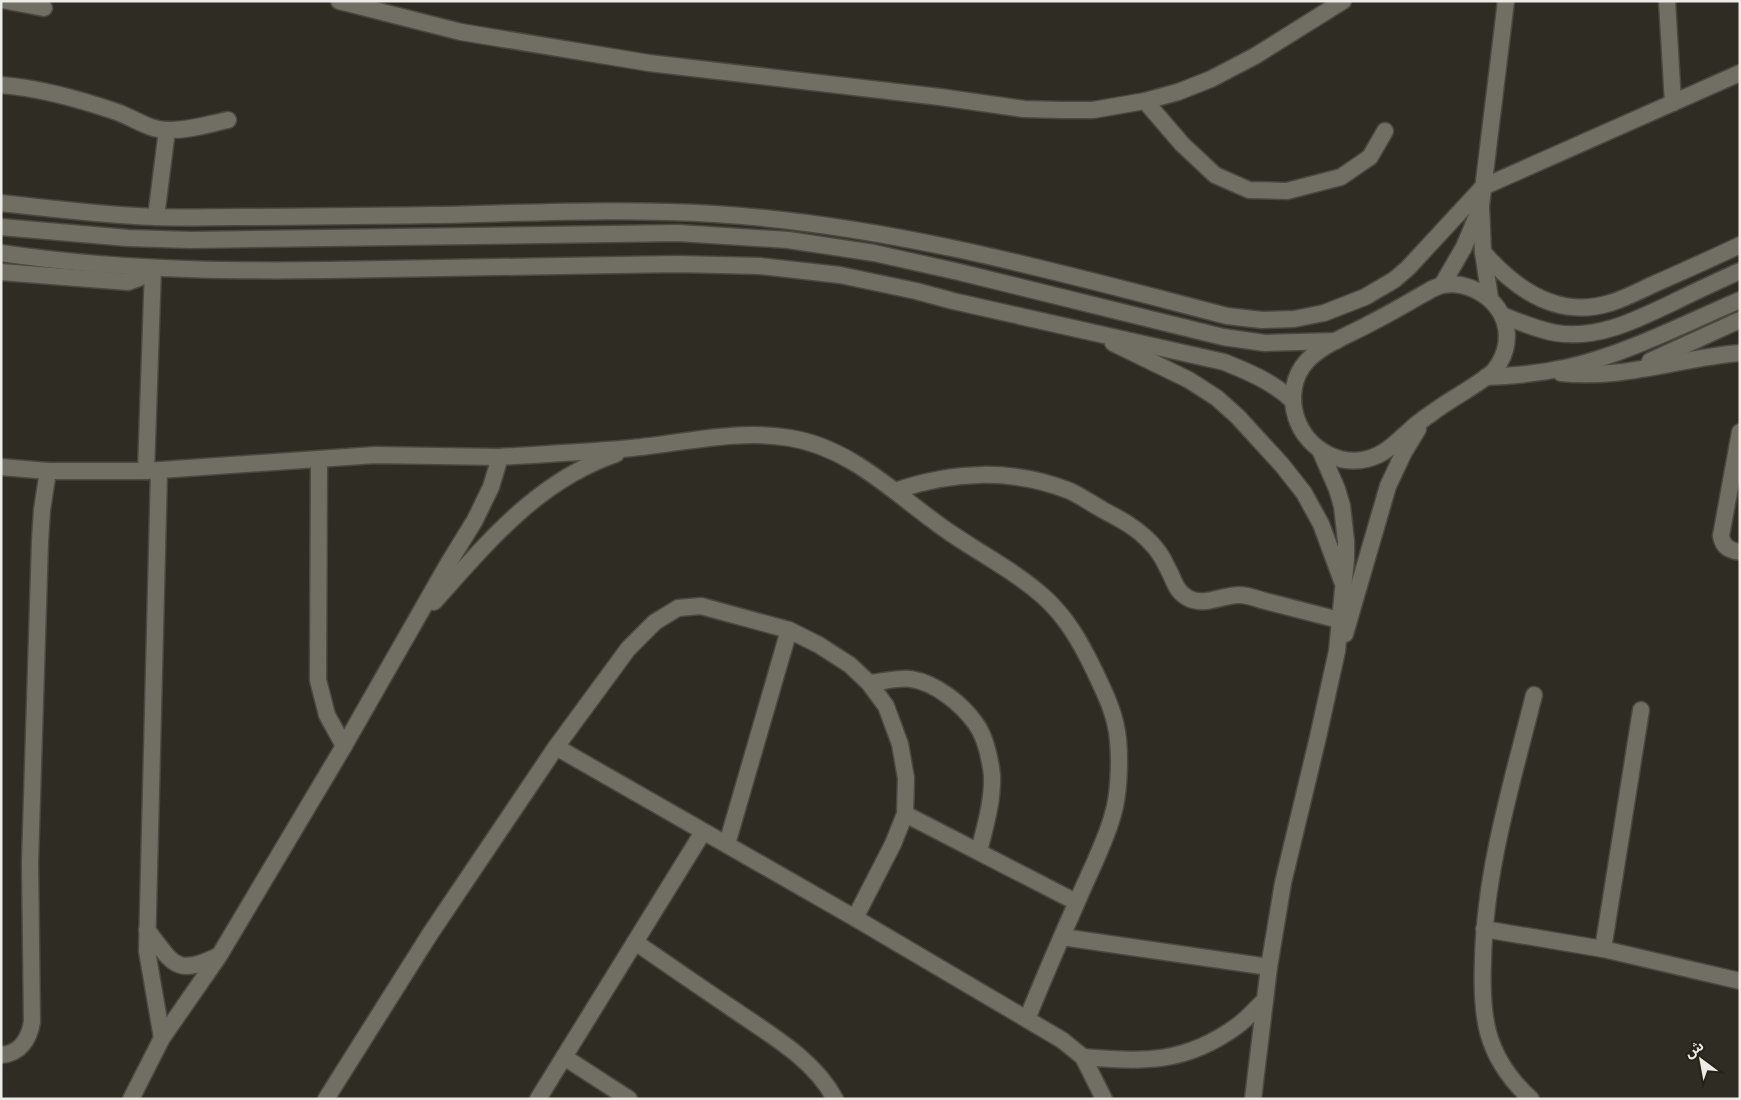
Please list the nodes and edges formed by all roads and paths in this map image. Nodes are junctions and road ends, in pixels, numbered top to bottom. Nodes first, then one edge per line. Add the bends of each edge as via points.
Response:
1 (7, 1) edge
2 (339, 1) edge
3 (1343, 1) edge
4 (1506, 1) edge
5 (1667, 1) edge
6 (44, 8) dead end
7 (1740, 73) edge
8 (1, 85) edge
9 (1145, 101) junction
10 (1673, 103) junction
11 (228, 120) dead end
12 (167, 130) junction
13 (1385, 131) dead end
14 (1483, 187) junction
15 (1, 203) edge
16 (1480, 206) junction
17 (156, 217) junction
18 (1, 227) edge
19 (1740, 246) edge
20 (1483, 252) junction
21 (1, 253) edge
22 (151, 268) junction
23 (1740, 271) edge
24 (2, 273) edge
25 (1442, 285) junction
26 (1490, 298) junction
27 (1740, 300) edge
28 (1611, 303) junction
29 (1209, 311) junction
30 (1502, 315) junction
31 (1740, 320) edge
32 (1616, 327) junction
33 (1084, 329) junction
34 (1202, 332) junction
35 (1336, 341) junction
36 (1740, 353) edge
37 (1546, 372) junction
38 (1626, 372) junction
39 (1486, 377) junction
40 (1293, 400) junction
41 (1430, 414) junction
42 (1740, 432) edge
43 (632, 448) junction
44 (1320, 450) junction
45 (500, 457) junction
46 (318, 459) junction
47 (1, 467) edge
48 (48, 470) junction
49 (152, 471) junction
50 (895, 491) junction
51 (1740, 552) edge
52 (1343, 583) junction
53 (1339, 620) junction
54 (415, 624) junction
55 (789, 630) junction
56 (1337, 651) junction
57 (869, 683) junction
58 (1534, 695) dead end
59 (1641, 710) dead end
60 (344, 746) junction
61 (556, 747) junction
62 (904, 814) junction
63 (703, 832) junction
64 (727, 844) junction
65 (979, 851) junction
66 (1076, 902) junction
67 (855, 918) junction
68 (1484, 929) junction
69 (146, 930) junction
70 (1062, 937) junction
71 (635, 942) junction
72 (1603, 949) junction
73 (219, 956) junction
74 (1268, 967) junction
75 (1740, 981) edge
76 (1265, 1000) junction
77 (1027, 1018) junction
78 (162, 1038) junction
79 (1, 1055) edge
80 (564, 1057) junction
81 (1083, 1057) junction
82 (131, 1099) edge
83 (326, 1099) edge
84 (538, 1099) edge
85 (629, 1099) edge
86 (835, 1099) edge
87 (1104, 1099) edge
88 (1253, 1099) edge
89 (1530, 1099) edge

1 - 6 street
2 - 9 street via 461,32 649,63 1024,109 1093,110
3 - 9 street via 1211,80
4 - 14 street
5 - 10 street
7 - 10 street
8 - 12 street via 35,89 82,101
9 - 13 street via 1182,144 1215,175 1249,190 1287,191 1341,177 1370,157
10 - 14 street
11 - 12 street
12 - 17 street
14 - 16 street
14 - 29 street via 1408,268 1365,298 1324,313 1294,318 1262,320
15 - 17 street
16 - 20 street
16 - 25 street via 1464,247
17 - 29 street via 335,217 607,210 768,218 925,241
18 - 34 street via 191,240 678,233 752,237 832,246 917,262
19 - 28 street
20 - 26 street
20 - 28 street via 1508,278 1546,301 1578,308
21 - 22 street
22 - 24 street via 128,282
22 - 33 street via 258,271 677,264 760,266 878,282
22 - 49 street
23 - 32 street
25 - 26 street via 1473,288
25 - 35 street
26 - 30 street
27 - 37 street via 1619,352
28 - 32 street
29 - 34 street
30 - 32 street via 1557,333 1588,333
30 - 39 street via 1507,334 1504,354 1501,363
31 - 38 street
33 - 40 street via 1224,362 1261,378
33 - 52 street via 1189,380 1228,408 1304,493 1321,524
34 - 35 street via 1265,343
35 - 40 street via 1307,361 1296,380
36 - 38 street
37 - 38 street via 1589,375
37 - 39 street
39 - 41 street
40 - 44 street via 1294,411 1306,438
41 - 44 street via 1387,450 1368,459 1336,458
41 - 56 street via 1404,452 1388,486 1344,637
42 - 51 street via 1721,536 1728,549
43 - 45 street
43 - 50 street via 723,437 791,438 824,447
43 - 54 street via 591,464 532,500 497,531
44 - 52 street via 1342,506 1346,541
45 - 46 street via 384,455
45 - 54 street via 491,487 475,520
46 - 49 street
46 - 60 street via 318,680 327,715
47 - 48 street
48 - 49 street
48 - 79 street via 40,541 30,862 32,1022 24,1043 16,1051
49 - 69 street
50 - 53 street via 930,480 969,475 1011,476 1051,485 1071,492 1142,534 1160,555 1175,586 1187,597 1207,602 1231,595 1248,596
50 - 66 street via 1046,598 1086,651 1110,703 1118,740 1118,788 1114,813
52 - 53 street
53 - 56 street
54 - 60 street
55 - 57 street via 819,644 850,665
55 - 61 street via 701,606 678,608 655,622 628,649
55 - 64 street
56 - 74 street via 1283,883
57 - 62 street via 886,706 900,744 906,778
57 - 65 street via 910,679 926,684 942,692 977,725 986,745 992,775 991,799
58 - 68 street via 1495,849
59 - 72 street
60 - 73 street
61 - 63 street
61 - 83 street via 430,934
62 - 65 street
62 - 67 street via 893,844
63 - 64 street
63 - 71 street
64 - 67 street
65 - 66 street
66 - 70 street
67 - 77 street
68 - 72 street
68 - 89 street via 1482,994 1488,1033 1502,1066
69 - 73 street via 172,961 181,966 193,966
69 - 78 street via 146,951
70 - 74 street
70 - 77 street
71 - 80 street
71 - 86 street via 774,1037 810,1066
72 - 75 street
73 - 78 street
74 - 76 street
76 - 81 street via 1238,1026 1188,1053 1135,1060
76 - 88 street
77 - 81 street
78 - 82 street
80 - 84 street
80 - 85 street
81 - 87 street

